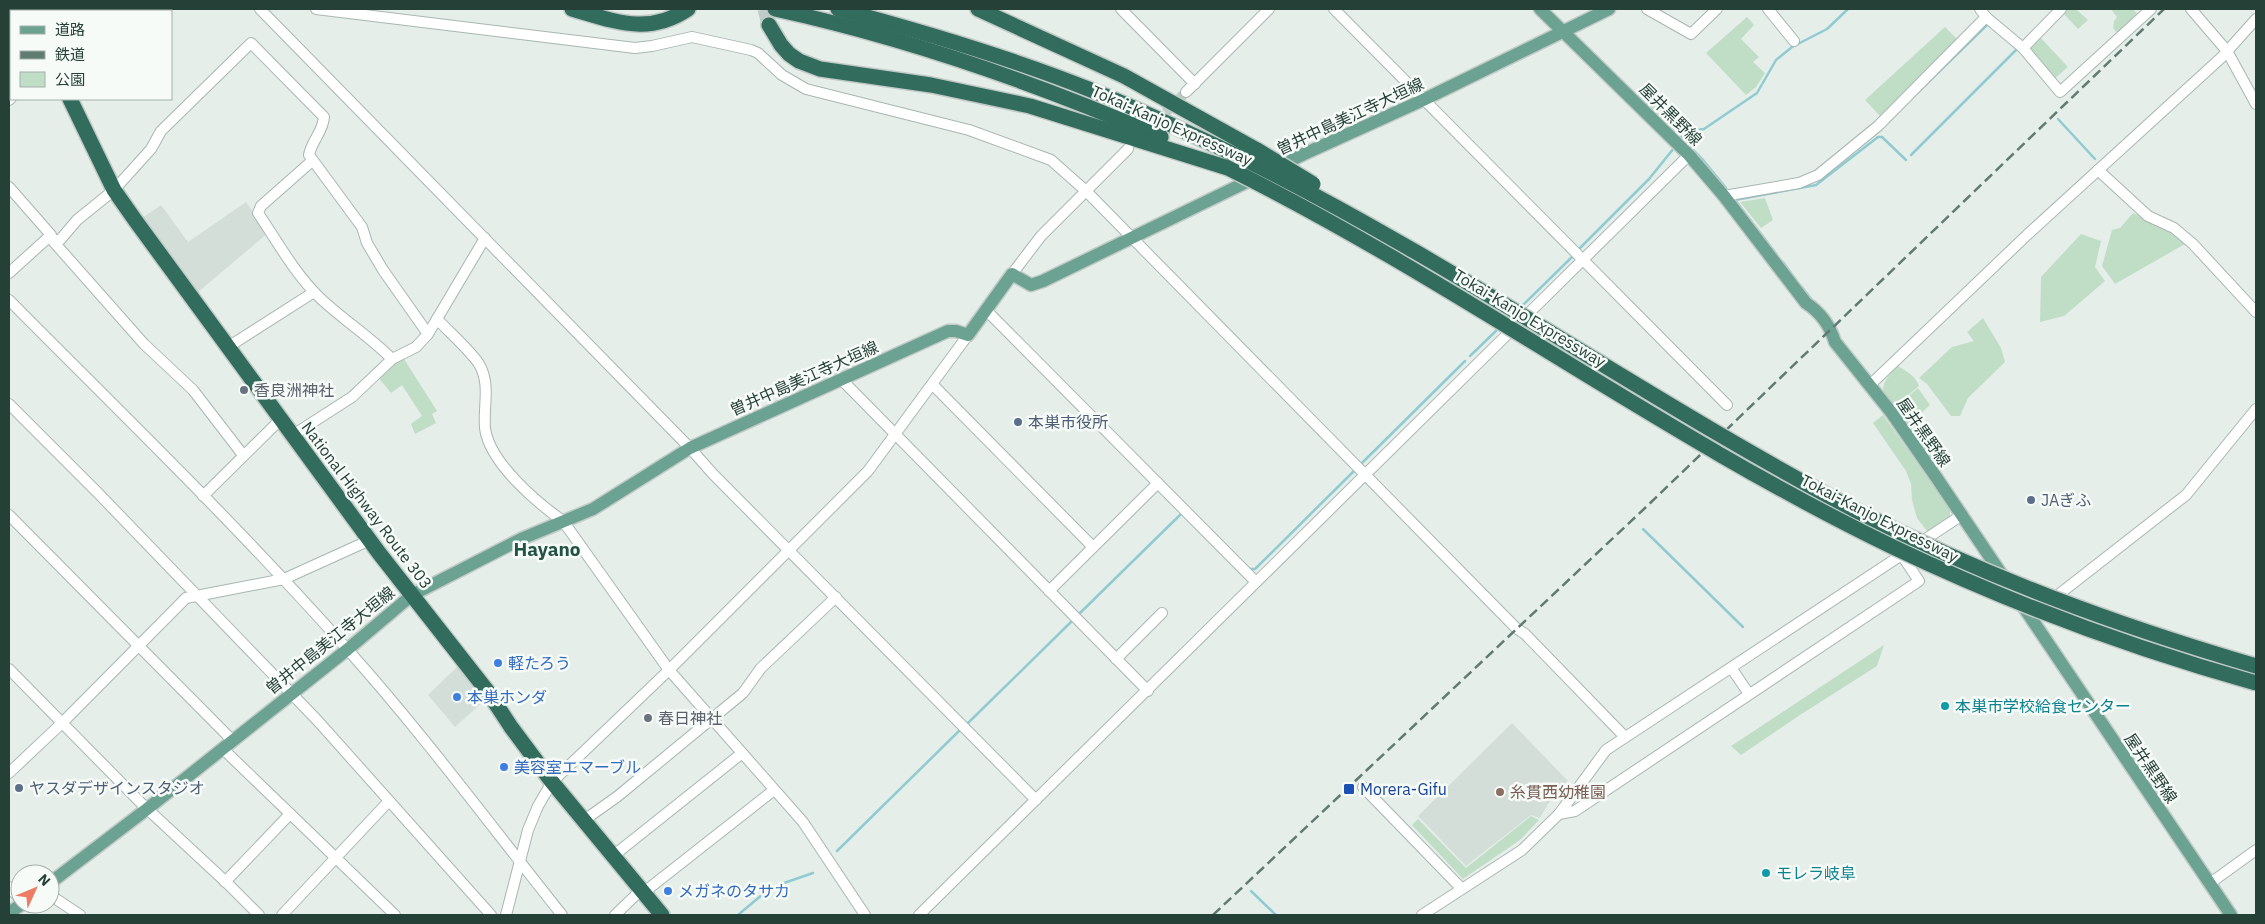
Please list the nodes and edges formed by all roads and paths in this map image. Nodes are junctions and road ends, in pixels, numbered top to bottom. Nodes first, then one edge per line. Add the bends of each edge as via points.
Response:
1 (260, 9) edge
2 (316, 9) edge
3 (572, 9) edge
4 (688, 9) edge
5 (775, 9) edge
6 (838, 9) edge
7 (978, 9) edge
8 (1121, 9) edge
9 (1269, 9) edge
10 (1334, 9) edge
11 (1540, 9) edge
12 (1610, 9) edge
13 (1647, 9) edge
14 (1717, 9) edge
15 (1768, 9) edge
16 (2061, 9) edge
17 (2151, 9) edge
18 (2191, 9) edge
19 (1983, 13) edge
20 (2256, 20) edge
21 (769, 25) tunnel mouth
22 (1564, 30) junction
23 (1794, 41) dead end
24 (2023, 48) junction
25 (2227, 51) junction
26 (1195, 84) junction
27 (1186, 92) tunnel mouth
28 (70, 100) edge
29 (1423, 100) junction
30 (2256, 104) edge
31 (1128, 149) dead end
32 (1689, 155) junction
33 (1253, 156) junction
34 (312, 161) junction
35 (1228, 168) junction
36 (2098, 170) junction
37 (9, 187) edge
38 (114, 190) junction
39 (1086, 191) junction
40 (1724, 196) junction
41 (485, 238) junction
42 (1131, 238) junction
43 (1585, 260) junction
44 (9, 274) edge
45 (1012, 274) junction
46 (314, 292) junction
47 (9, 300) edge
48 (986, 310) junction
49 (2256, 312) edge
50 (437, 319) junction
51 (428, 334) junction
52 (968, 335) junction
53 (228, 348) junction
54 (392, 359) junction
55 (841, 379) junction
56 (933, 385) junction
57 (1870, 385) junction
58 (9, 404) edge
59 (1727, 405) dead end
60 (2256, 409) edge
61 (280, 419) junction
62 (293, 435) junction
63 (895, 436) junction
64 (690, 448) junction
65 (242, 456) junction
66 (1365, 476) junction
67 (1158, 483) junction
68 (203, 496) junction
69 (9, 515) edge
70 (1962, 515) junction
71 (563, 521) junction
72 (370, 540) junction
73 (1093, 547) junction
74 (790, 551) junction
75 (1901, 554) junction
76 (284, 579) junction
77 (1256, 582) junction
78 (1049, 591) junction
79 (196, 596) junction
80 (412, 596) junction
81 (836, 597) junction
82 (1162, 613) dead end
83 (2030, 617) junction
84 (139, 646) junction
85 (348, 649) junction
86 (1116, 659) junction
87 (2256, 666) edge
88 (9, 669) edge
89 (1732, 669) junction
90 (669, 670) junction
91 (2256, 683) edge
92 (1148, 691) junction
93 (291, 694) junction
94 (1748, 694) junction
95 (711, 719) junction
96 (62, 723) junction
97 (1625, 737) junction
98 (232, 740) junction
99 (222, 748) junction
100 (741, 754) junction
101 (9, 773) edge
102 (552, 782) junction
103 (1363, 787) dead end
104 (774, 790) junction
105 (1036, 800) junction
106 (389, 801) junction
107 (147, 809) junction
108 (290, 814) junction
109 (1558, 814) junction
110 (583, 820) junction
111 (2256, 850) edge
112 (613, 856) junction
113 (336, 858) junction
114 (519, 861) junction
115 (60, 875) edge
116 (225, 882) junction
117 (2209, 884) junction
118 (1462, 889) junction
119 (642, 891) junction
120 (60, 901) edge
121 (80, 915) edge
122 (259, 915) edge
123 (282, 915) edge
124 (395, 915) edge
125 (491, 915) edge
126 (506, 915) edge
127 (562, 915) edge
128 (615, 915) edge
129 (662, 915) edge
130 (865, 915) edge
131 (919, 915) edge
132 (1422, 915) edge
133 (2231, 915) edge

1 - 41 street
2 - 39 street via 635,48 692,36 758,53 782,75 806,89 969,130 1051,160
3 - 4 highway via 617,22 650,25
5 - 35 highway, Tokai-Kanjo Expressway via 888,38 1039,86
6 - 33 highway, Tokai-Kanjo Expressway via 984,51
7 - 33 highway via 1124,76
8 - 26 street
9 - 26 street
10 - 29 street
11 - 22 main road, 屋井黒野線
12 - 22 main road, 曽井中島美江寺大垣線
13 - 14 street via 1691,34
15 - 23 street
16 - 24 street
17 - 24 street via 2060,92
18 - 25 street
19 - 24 street
19 - 40 street via 1878,126 1818,175 1799,183
20 - 25 street
21 - 35 highway via 789,54 820,69 931,85 1030,106
22 - 29 main road, 曽井中島美江寺大垣線
22 - 32 main road, 屋井黒野線
25 - 30 street
25 - 36 street
26 - 27 street
28 - 38 highway, National Highway Route 303
29 - 42 main road, 曽井中島美江寺大垣線
29 - 43 street
31 - 39 street
32 - 40 main road, 屋井黒野線
32 - 43 street
33 - 87 highway, Tokai-Kanjo Expressway, bridge via 1705,426 1864,514 1998,577 2090,614
34 - 38 street via 309,155 311,146 324,127 324,117 251,43 161,131 151,149
34 - 46 street via 261,206 258,214
34 - 51 street via 362,227 367,244 383,270
35 - 91 highway, Tokai-Kanjo Expressway, bridge via 1349,231 1700,442 1892,546 2011,600 2078,626
36 - 49 street via 2148,216 2174,228 2194,244
36 - 57 street
37 - 44 street via 51,235
38 - 53 highway, National Highway Route 303
38 - 65 street via 77,220 60,240 52,240 144,344 193,390
39 - 42 street
39 - 45 street via 1041,236
40 - 57 main road, 屋井黒野線 via 1806,303 1815,309 1831,330 1835,342
41 - 50 street
41 - 64 street
42 - 45 main road, 曽井中島美江寺大垣線 via 1031,285
42 - 66 street
43 - 59 street
43 - 66 street
45 - 48 main road
46 - 53 street
46 - 54 street
47 - 68 street
48 - 52 main road
48 - 67 street
50 - 51 street
50 - 71 street via 479,364 486,385 486,429 495,454 540,506
51 - 54 street via 416,347
52 - 55 main road, 曽井中島美江寺大垣線 via 948,331
52 - 56 street
53 - 61 highway, National Highway Route 303
54 - 62 street via 352,397
55 - 63 street
55 - 64 main road, 曽井中島美江寺大垣線
56 - 63 street
56 - 73 street
57 - 70 main road, 屋井黒野線
58 - 79 street
60 - 83 street via 2186,495
61 - 62 highway, National Highway Route 303
61 - 65 street
62 - 72 highway, National Highway Route 303
63 - 74 street via 857,483
63 - 78 street
64 - 71 main road, 曽井中島美江寺大垣線 via 614,497
64 - 74 street
65 - 68 street
66 - 77 street
66 - 97 street
67 - 73 street
67 - 77 street
68 - 76 street
69 - 84 street
70 - 75 street
70 - 83 main road, 屋井黒野線
71 - 80 main road, 曽井中島美江寺大垣線
71 - 90 street
72 - 76 street
72 - 80 highway, National Highway Route 303
73 - 78 street
74 - 81 street
74 - 90 street
75 - 89 street
75 - 94 street via 1919,581
76 - 79 street
76 - 85 street
77 - 92 street
78 - 86 street
79 - 84 street via 186,598
79 - 93 street
80 - 85 main road, 曽井中島美江寺大垣線
80 - 102 highway, National Highway Route 303 via 488,692
81 - 95 street via 761,668 743,693
81 - 105 street
82 - 86 street
83 - 117 main road, 屋井黒野線
84 - 96 street
84 - 98 street
85 - 93 main road, 曽井中島美江寺大垣線
85 - 114 street via 400,709
86 - 92 street
88 - 96 street
89 - 94 street
89 - 97 street
90 - 95 street
90 - 102 street
92 - 105 street
93 - 98 main road, 曽井中島美江寺大垣線
93 - 106 street
94 - 109 street via 1575,811
95 - 100 street
95 - 110 street via 618,796
96 - 101 street
96 - 107 street
97 - 109 street via 1606,750
98 - 99 main road, 曽井中島美江寺大垣線
99 - 107 main road, 曽井中島美江寺大垣線
99 - 108 street
100 - 104 street
100 - 112 street
102 - 110 highway, National Highway Route 303
102 - 114 street via 538,806
103 - 118 street
104 - 119 street
104 - 130 street via 803,822
105 - 131 street
106 - 113 street
106 - 125 street
107 - 115 main road, 曽井中島美江寺大垣線
107 - 116 street
108 - 113 street
108 - 116 street
109 - 118 street via 1522,850
110 - 112 highway, National Highway Route 303
111 - 117 street
112 - 119 highway, National Highway Route 303
113 - 123 street
113 - 124 street
114 - 126 street
114 - 127 street
116 - 122 street
117 - 133 main road, 屋井黒野線
118 - 132 street
119 - 128 street
119 - 129 highway, National Highway Route 303
120 - 121 street

